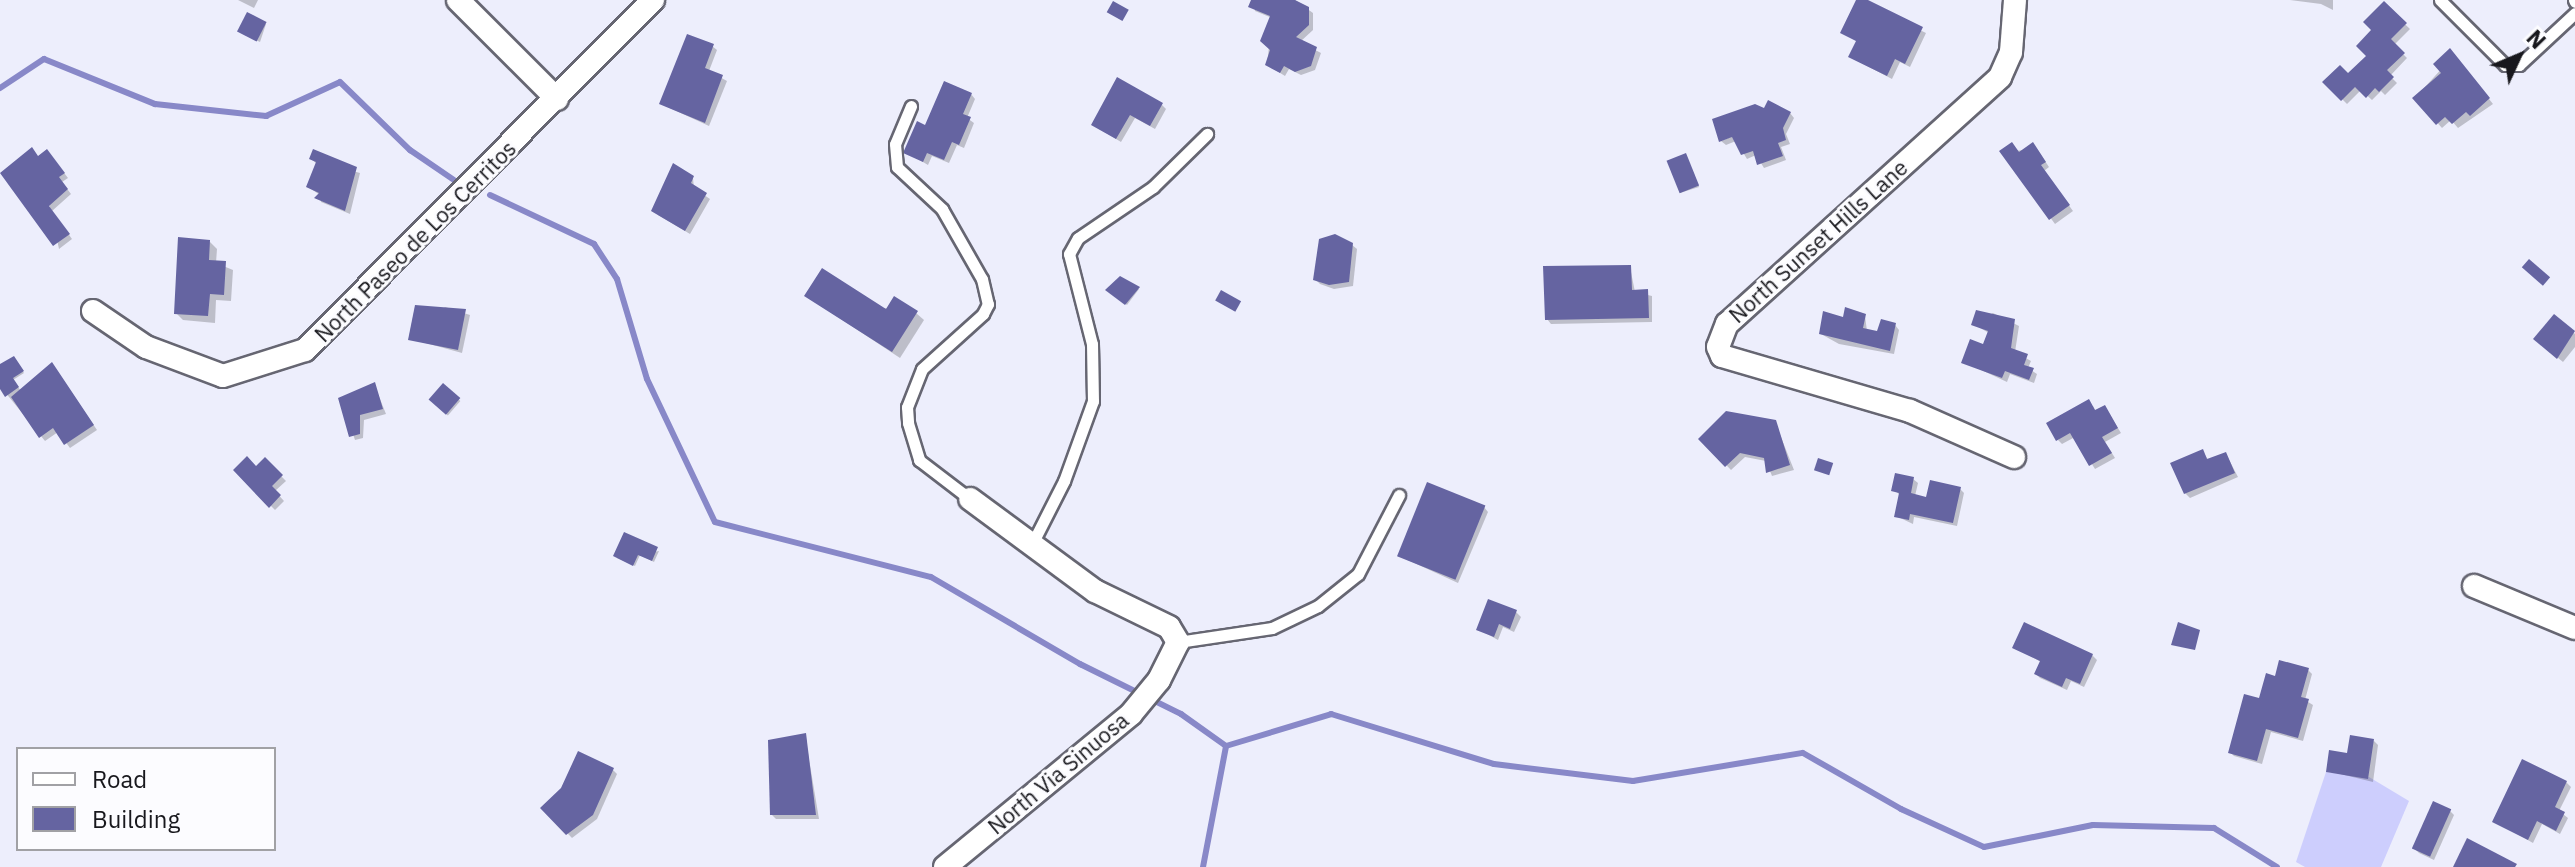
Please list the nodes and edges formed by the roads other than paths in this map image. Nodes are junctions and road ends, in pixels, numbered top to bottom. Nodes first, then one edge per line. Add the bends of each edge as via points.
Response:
1 (458, 0) edge
2 (653, 0) edge
3 (2015, 0) edge
4 (2440, 0) edge
5 (2575, 13) edge
6 (557, 99) junction
7 (911, 106) dead end
8 (1207, 134) dead end
9 (93, 311) dead end
10 (2014, 457) dead end
11 (1399, 495) dead end
12 (970, 499) joint
13 (1032, 544) junction
14 (2474, 586) dead end
15 (2575, 628) edge
16 (1178, 642) junction
17 (945, 867) edge

1 - 6 street
2 - 6 street, North Paseo de Los Cerritos
3 - 10 street, North Sunset Hills Lane via 2011,52 2000,77 1727,324 1718,347 1722,356 1910,411
4 - 5 lane via 2505,65 2519,65
6 - 9 street, North Paseo de Los Cerritos via 305,350 223,376 146,347
7 - 12 lane via 895,144 897,167 942,209 982,279 988,304 922,369 912,389 908,423 919,460
8 - 13 lane via 1153,187 1078,238 1069,254 1092,344 1093,401 1064,481
11 - 16 lane via 1358,574 1318,606 1272,628
12 - 13 street
13 - 16 street via 1095,591 1169,627
14 - 15 street
16 - 17 street, North Via Sinuosa via 1159,680 1131,714

